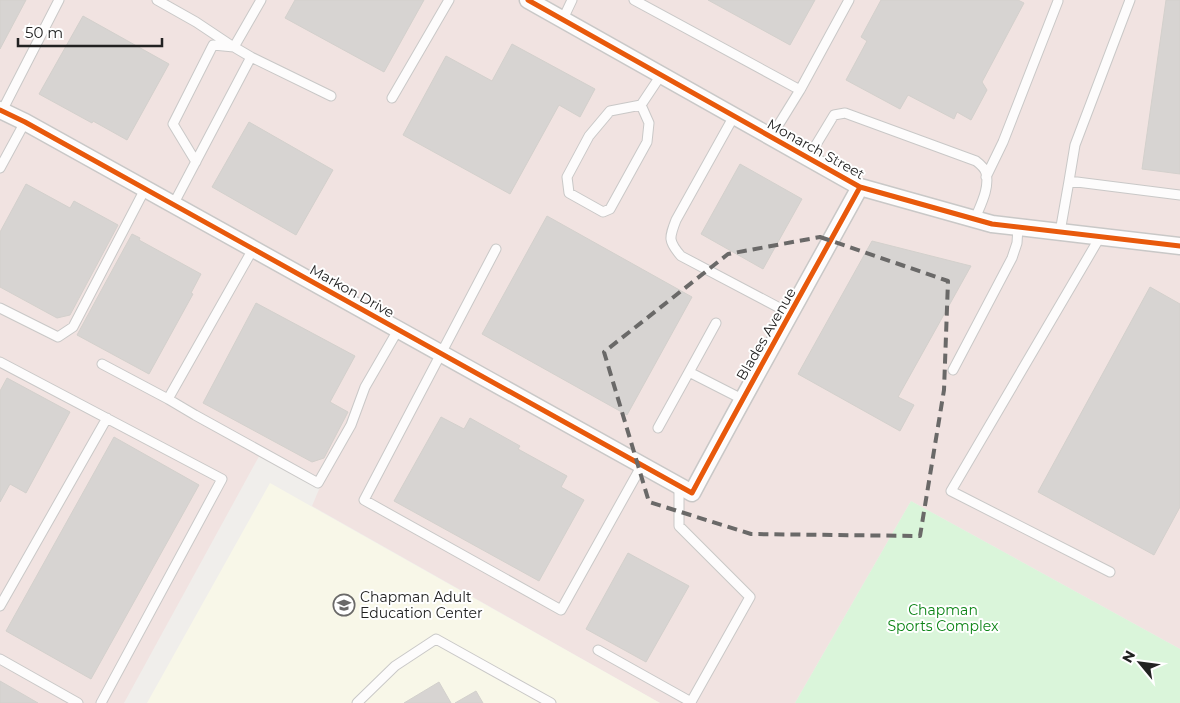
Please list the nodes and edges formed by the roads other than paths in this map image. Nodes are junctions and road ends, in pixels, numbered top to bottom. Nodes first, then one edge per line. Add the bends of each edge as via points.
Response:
1 (59, 0) edge
2 (157, 0) edge
3 (261, 0) edge
4 (449, 0) edge
5 (528, 0) edge
6 (572, 0) edge
7 (634, 0) edge
8 (849, 0) edge
9 (1130, 0) edge
10 (1058, 1) edge
11 (563, 20) junction
12 (234, 47) junction
13 (251, 57) junction
14 (661, 75) junction
15 (800, 90) junction
16 (331, 96) dead end
17 (392, 98) dead end
18 (641, 104) junction
19 (1, 111) edge
20 (734, 116) junction
21 (25, 122) junction
22 (771, 137) junction
23 (808, 158) junction
24 (196, 162) junction
25 (0, 168) edge
26 (986, 178) junction
27 (1069, 181) junction
28 (860, 187) junction
29 (145, 190) junction
30 (1180, 196) edge
31 (174, 205) junction
32 (975, 219) junction
33 (1018, 227) junction
34 (1060, 232) junction
35 (1100, 236) junction
36 (1180, 246) edge
37 (254, 249) junction
38 (496, 249) dead end
39 (0, 308) edge
40 (791, 314) junction
41 (716, 323) dead end
42 (398, 330) junction
43 (440, 353) junction
44 (0, 363) edge
45 (102, 364) dead end
46 (953, 370) dead end
47 (689, 372) junction
48 (168, 398) junction
49 (742, 399) junction
50 (107, 418) junction
51 (658, 428) dead end
52 (642, 465) junction
53 (686, 490) junction
54 (1110, 572) dead end
55 (3, 592) edge
56 (0, 606) edge
57 (598, 650) dead end
58 (0, 659) edge
59 (78, 703) edge
60 (101, 703) edge
61 (357, 703) edge
62 (551, 703) edge

1 - 19 lane
2 - 12 lane
3 - 12 lane
4 - 17 lane
5 - 11 street, Monarch Street
6 - 11 lane
7 - 15 lane
8 - 15 lane
9 - 27 lane via 1075,146
10 - 26 lane via 1004,142
11 - 14 street, Monarch Street
12 - 13 lane
12 - 24 lane via 213,46 172,124
13 - 16 lane
13 - 24 lane
14 - 18 lane
14 - 20 street, Monarch Street
15 - 22 lane
18 - 18 lane via 610,111 589,136 567,177 569,193 603,212 610,209 647,142 649,123
19 - 21 street, Markon Drive
20 - 22 street, Monarch Street
20 - 40 lane via 676,220 671,234 672,246 681,256
21 - 25 lane
21 - 29 street, Markon Drive
22 - 23 street, Monarch Street
23 - 26 lane via 834,115 845,113 976,161 986,172
23 - 28 street, Monarch Street
24 - 31 lane
26 - 32 lane via 984,196
27 - 30 lane
27 - 34 lane
28 - 32 street, Monarch Street
28 - 40 street, Blades Avenue
29 - 31 street, Markon Drive
29 - 39 lane via 73,326 58,337
31 - 37 street, Markon Drive
32 - 33 street, Monarch Street
33 - 34 street, Monarch Street
33 - 46 lane via 1012,258
34 - 35 street, Monarch Street
35 - 36 street, Monarch Street
35 - 54 lane via 951,491
37 - 42 street, Markon Drive
37 - 48 lane
38 - 43 lane
40 - 49 street, Blades Avenue
41 - 47 lane
42 - 43 street, Markon Drive
42 - 48 lane via 365,387 351,425 318,483
43 - 52 street, Markon Drive
43 - 52 lane via 364,500 561,610
44 - 50 lane
45 - 48 lane
47 - 49 lane
47 - 51 lane
49 - 53 street, Blades Avenue
50 - 55 lane
50 - 60 lane via 222,479
52 - 53 street, Markon Drive
53 - 57 lane via 679,526 750,597 691,702
55 - 56 lane
58 - 59 lane
61 - 62 lane via 395,666 436,639

